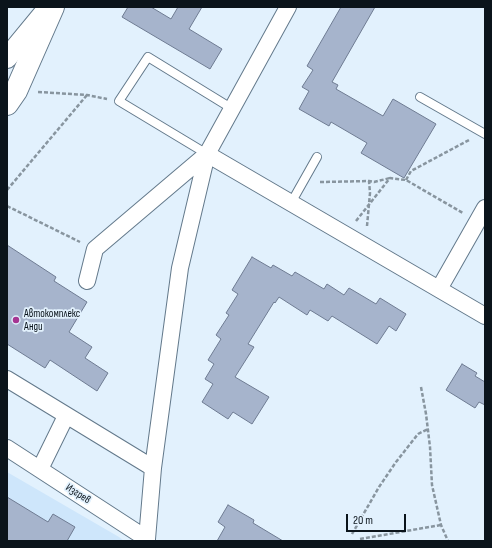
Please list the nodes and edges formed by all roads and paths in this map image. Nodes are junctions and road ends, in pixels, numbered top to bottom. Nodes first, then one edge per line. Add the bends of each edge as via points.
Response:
1 (49, 7) edge
2 (53, 7) edge
3 (288, 7) edge
4 (7, 58) edge
5 (87, 95) junction
6 (12, 97) edge
7 (420, 97) dead end
8 (119, 101) junction
9 (231, 108) junction
10 (484, 133) edge
11 (207, 154) junction
12 (317, 157) dead end
13 (390, 178) junction
14 (406, 180) junction
15 (369, 181) junction
16 (303, 182) junction
17 (7, 190) edge
18 (291, 203) junction
19 (369, 205) junction
20 (7, 206) edge
21 (485, 208) edge
22 (477, 222) junction
23 (346, 235) junction
24 (363, 245) junction
25 (96, 250) junction
26 (86, 281) dead end
27 (439, 289) junction
28 (485, 316) edge
29 (7, 379) edge
30 (421, 388) dead end
31 (66, 416) junction
32 (428, 429) junction
33 (7, 448) edge
34 (153, 468) junction
35 (40, 469) junction
36 (441, 525) junction
37 (352, 534) dead end
38 (360, 538) dead end
39 (147, 540) edge
40 (448, 541) edge

1 - 4 street
2 - 6 main road
3 - 9 street
5 - 6 path
5 - 8 path
5 - 17 path
7 - 10 lane
8 - 9 lane via 148,57
8 - 11 lane
9 - 11 street
10 - 14 path via 411,171
11 - 18 street
11 - 25 street
11 - 34 street via 180,268
12 - 16 lane
13 - 14 path
13 - 15 path
13 - 19 path
14 - 22 path
15 - 16 path
15 - 19 path
16 - 18 lane
18 - 23 street
19 - 23 path
19 - 24 path
20 - 25 path
21 - 22 street
22 - 27 street
23 - 24 street
24 - 27 street
25 - 26 street
27 - 28 street
29 - 31 street
30 - 32 path
31 - 34 street
31 - 35 street
32 - 36 path via 432,485
32 - 37 path via 418,434 396,462 378,487
33 - 35 street, Изгрев
34 - 39 street
35 - 39 street, Изгрев
36 - 38 path
36 - 40 path

